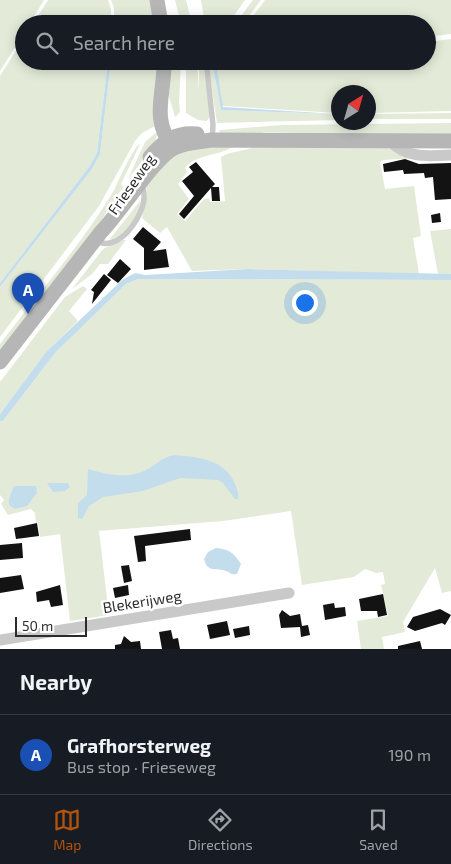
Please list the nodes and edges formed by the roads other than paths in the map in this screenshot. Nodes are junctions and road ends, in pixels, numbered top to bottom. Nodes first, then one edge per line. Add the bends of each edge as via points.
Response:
1 (157, 0) edge
2 (160, 15) edge
3 (164, 70) edge
4 (207, 70) dead end
5 (212, 140) junction
6 (172, 141) junction
7 (390, 141) junction
8 (451, 141) edge
9 (451, 155) edge
10 (0, 362) edge
11 (289, 593) dead end
12 (0, 640) edge

1 - 2 main road
3 - 6 main road, Frieseweg via 158,108
4 - 5 lane
5 - 6 main road
5 - 7 main road
6 - 10 main road, Frieseweg via 156,164 137,182 117,216
7 - 8 main road
7 - 9 street via 416,155
11 - 12 street, Blekerijweg

